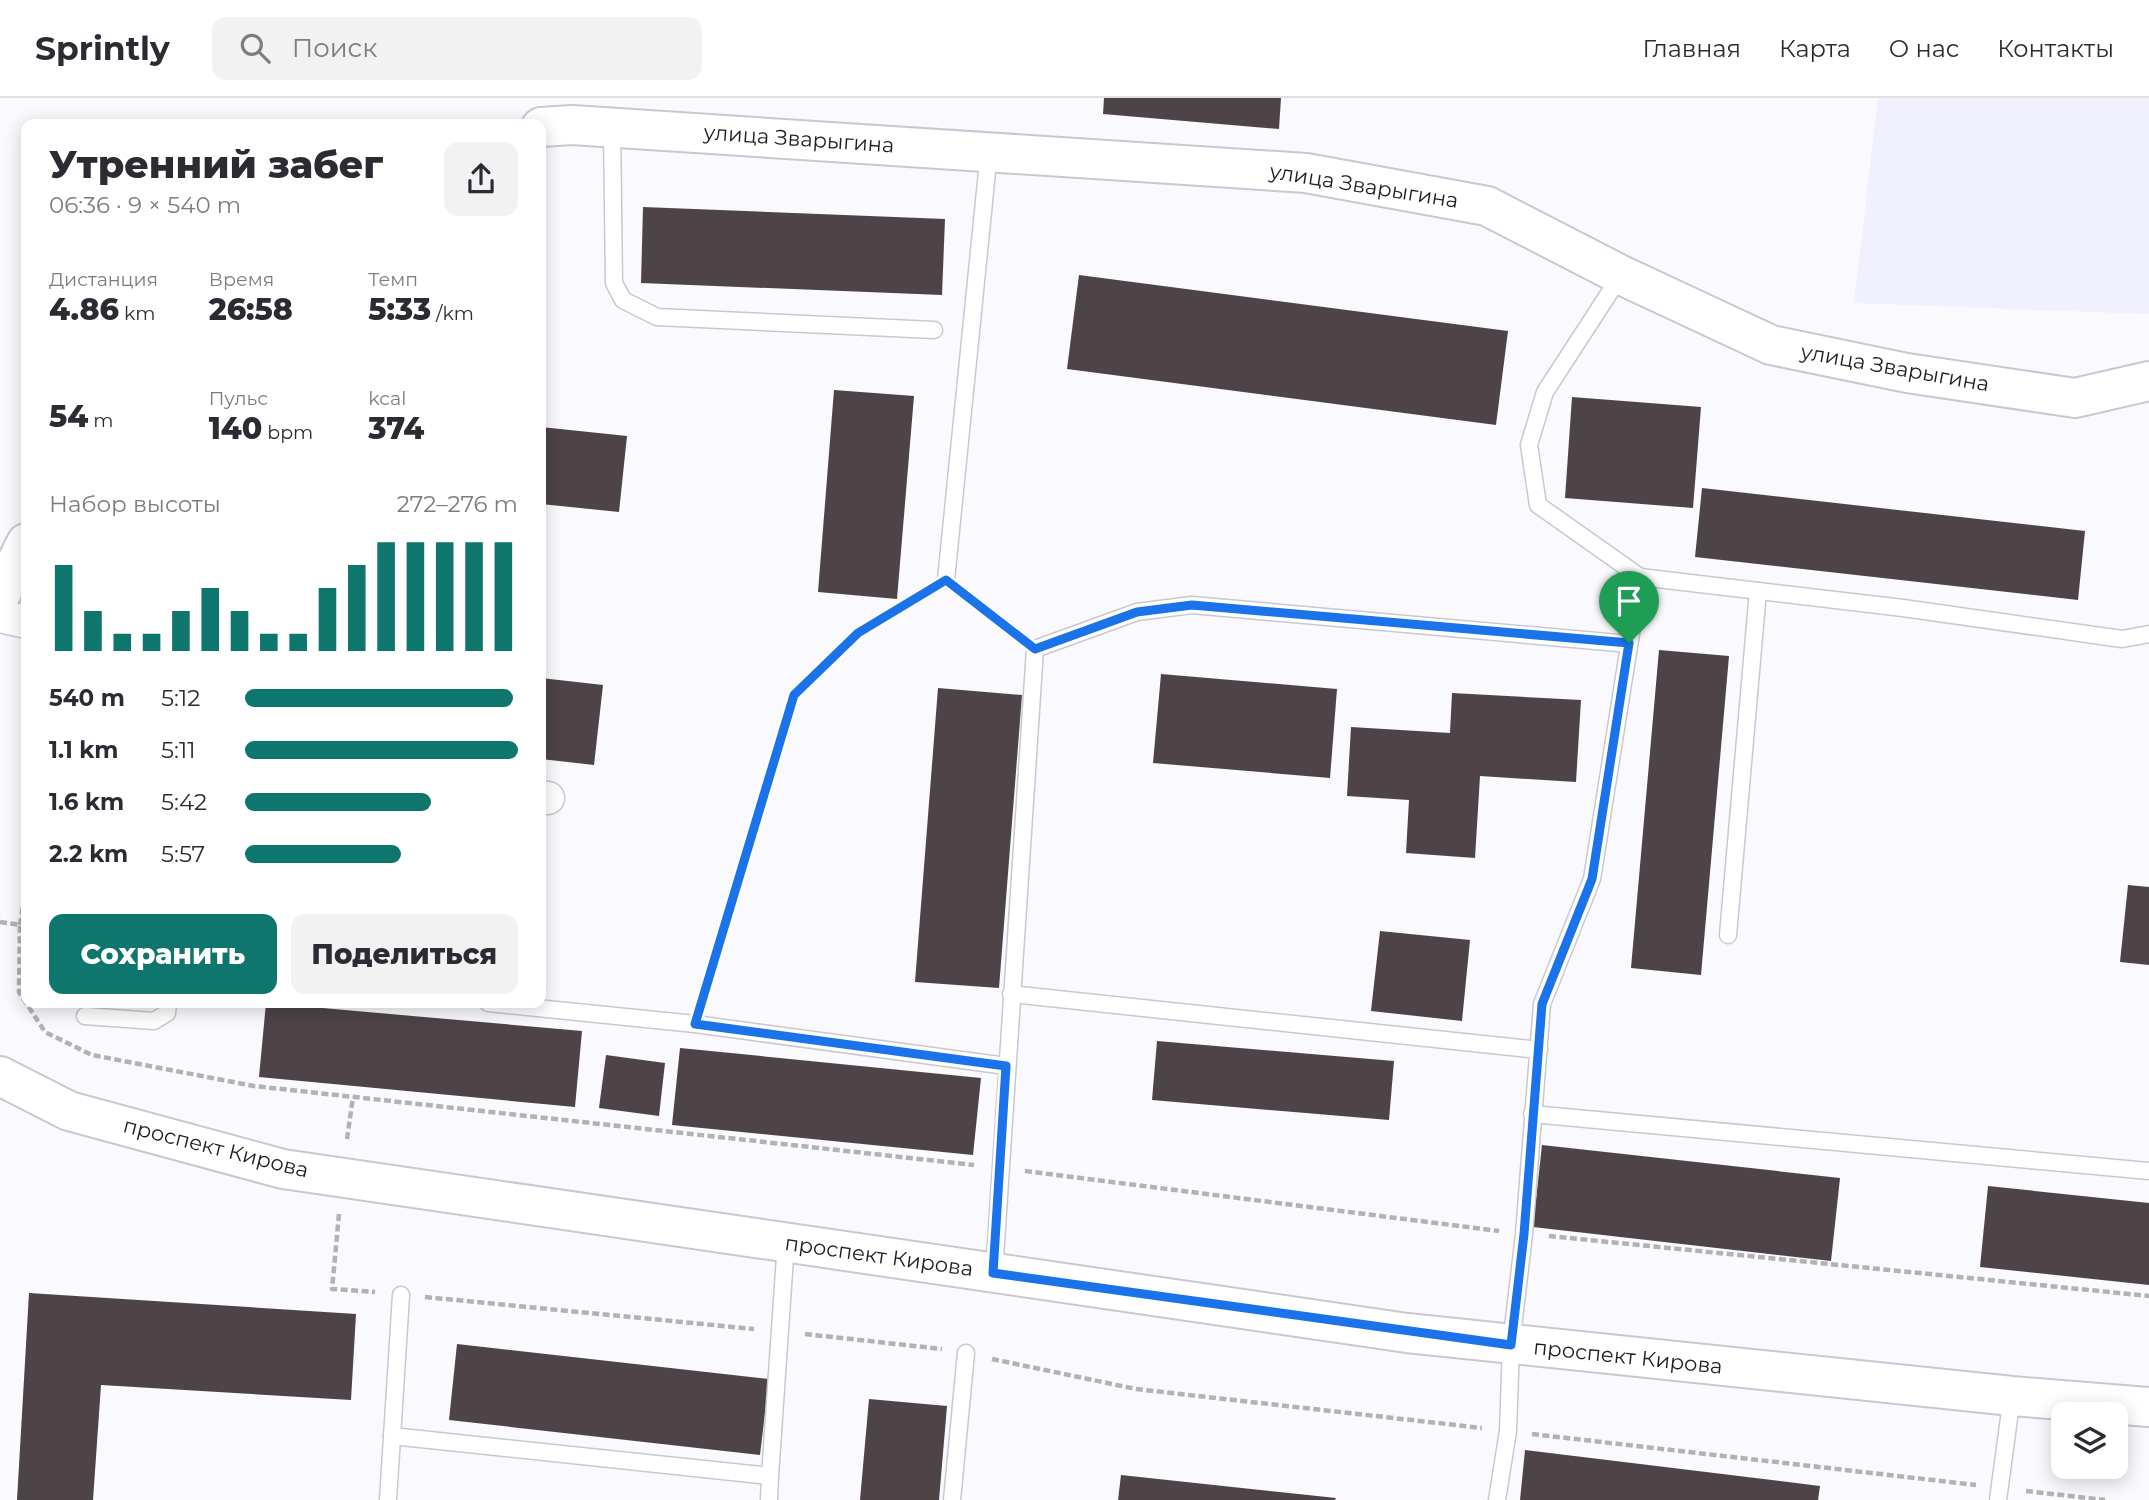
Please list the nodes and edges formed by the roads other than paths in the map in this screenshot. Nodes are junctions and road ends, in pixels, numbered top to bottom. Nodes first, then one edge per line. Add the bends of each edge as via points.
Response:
1 (546, 127) edge
2 (612, 127) junction
3 (989, 152) junction
4 (1620, 275) junction
5 (934, 330) dead end
6 (2149, 381) edge
7 (21, 553) edge
8 (1640, 577) junction
9 (946, 580) road end
10 (1758, 591) junction
11 (0, 596) edge
12 (0, 616) edge
13 (21, 621) edge
14 (2149, 634) edge
15 (1629, 643) junction
16 (1728, 935) dead end
17 (1011, 994) junction
18 (168, 1008) edge
19 (537, 1008) edge
20 (85, 1016) dead end
21 (1539, 1050) junction
22 (1006, 1066) junction
23 (0, 1076) edge
24 (1532, 1114) junction
25 (2149, 1171) edge
26 (786, 1242) junction
27 (993, 1273) junction
28 (401, 1295) road end
29 (1511, 1345) junction
30 (966, 1353) road end
31 (2012, 1396) junction
32 (2149, 1407) edge
33 (392, 1436) junction
34 (770, 1476) junction
35 (1998, 1494) edge
36 (388, 1500) edge
37 (769, 1500) edge
38 (952, 1500) edge
39 (1497, 1500) edge

1 - 2 main road, улица Зварыгина
2 - 3 main road, улица Зварыгина
2 - 5 lane via 614,283 623,300 657,317
3 - 4 main road, улица Зварыгина via 1306,173 1487,206
3 - 9 lane
4 - 6 main road, улица Зварыгина via 1771,345 1907,373 2075,398
4 - 8 lane via 1545,392 1529,445 1538,505
7 - 11 main road
8 - 10 lane
8 - 15 lane
10 - 14 lane via 2122,639
10 - 16 lane
12 - 13 street
15 - 17 lane via 1192,605 1137,612 1035,649
15 - 21 lane via 1592,879 1542,1004
17 - 21 lane
17 - 22 lane
18 - 20 lane via 154,1021
19 - 22 lane
21 - 24 lane
22 - 27 lane
23 - 26 main road, проспект Кирова via 69,1111 284,1169
24 - 25 lane
24 - 29 lane
26 - 27 main road, проспект Кирова
26 - 34 lane
27 - 29 main road, проспект Кирова
28 - 33 lane
29 - 31 main road, проспект Кирова
29 - 39 lane via 1508,1431
30 - 38 lane
31 - 32 main road, проспект Кирова
31 - 35 lane
33 - 34 lane
33 - 36 lane
34 - 37 lane

